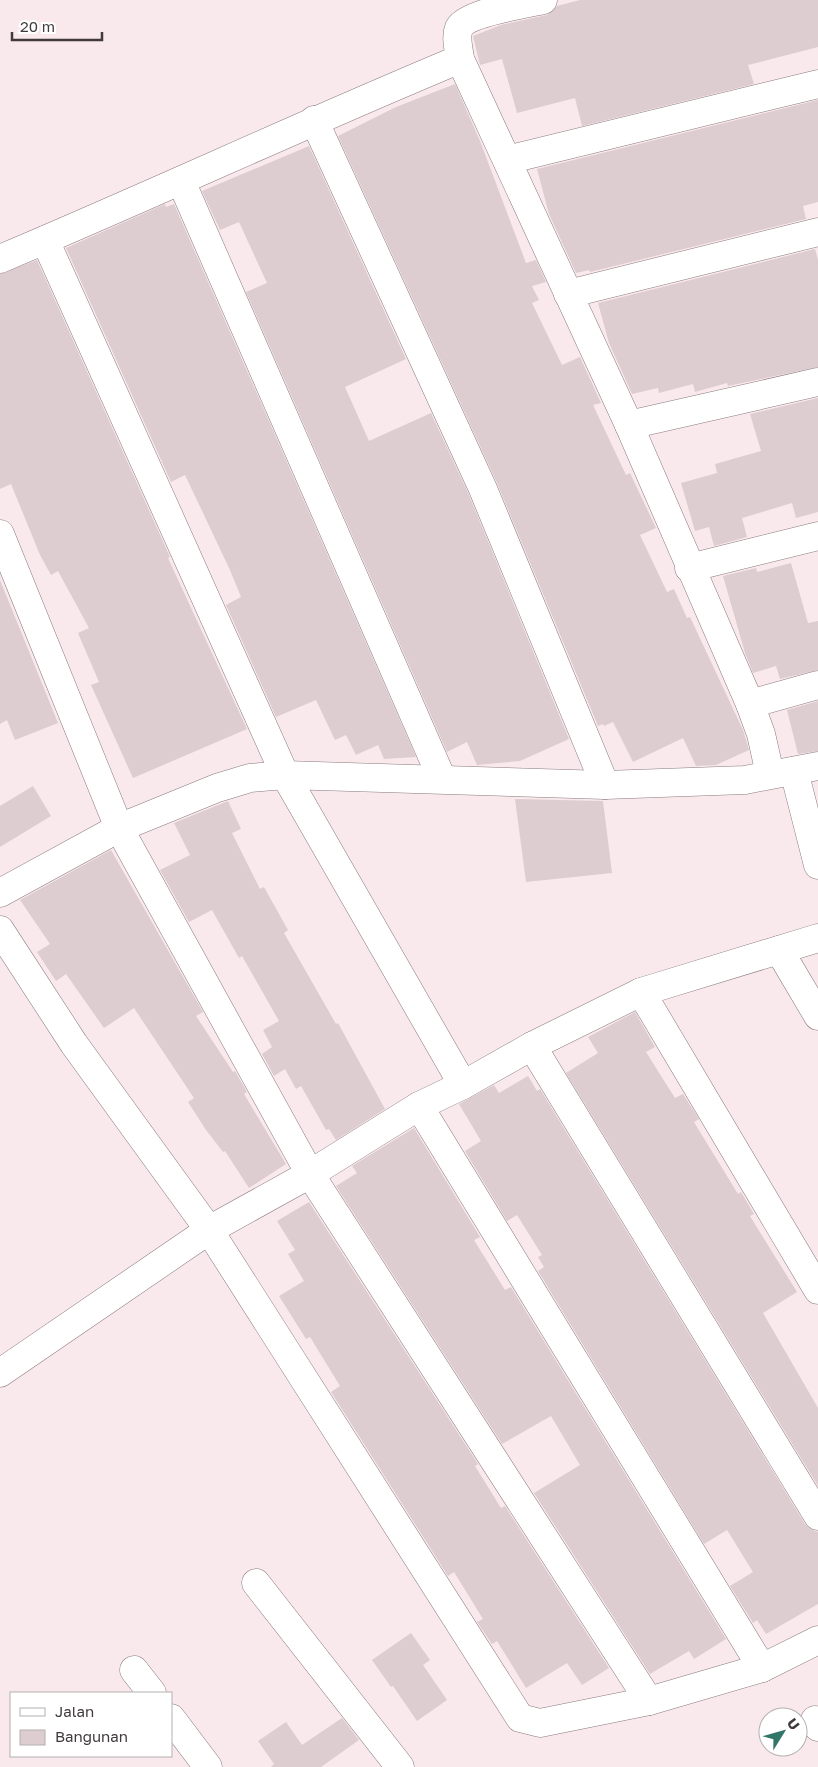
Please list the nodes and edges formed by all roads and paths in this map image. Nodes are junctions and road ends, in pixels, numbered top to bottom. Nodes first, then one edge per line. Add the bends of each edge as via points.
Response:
1 (543, 0) edge
2 (460, 59) junction
3 (818, 84) edge
4 (314, 120) junction
5 (507, 160) junction
6 (181, 181) junction
7 (818, 232) edge
8 (45, 240) junction
9 (0, 259) edge
10 (568, 294) junction
11 (818, 382) edge
12 (629, 425) junction
13 (0, 534) edge
14 (818, 536) edge
15 (689, 568) junction
16 (818, 686) edge
17 (750, 704) junction
18 (794, 770) edge
19 (285, 775) junction
20 (442, 779) junction
21 (604, 785) junction
22 (813, 823) edge
23 (118, 828) junction
24 (818, 866) edge
25 (0, 893) edge
26 (0, 930) edge
27 (818, 938) edge
28 (779, 950) junction
29 (641, 992) junction
30 (818, 1016) edge
31 (532, 1046) junction
32 (463, 1085) junction
33 (420, 1106) junction
34 (310, 1174) junction
35 (209, 1230) junction
36 (818, 1290) edge
37 (0, 1374) edge
38 (818, 1516) edge
39 (256, 1584) dead end
40 (818, 1640) edge
41 (762, 1668) junction
42 (134, 1670) dead end
43 (151, 1692) edge
44 (650, 1701) junction
45 (172, 1719) edge
46 (208, 1767) edge
47 (400, 1767) edge

1 - 2 street via 470,18 460,27 456,37
2 - 4 street
2 - 5 street
3 - 5 street
4 - 6 street
4 - 21 street via 483,489
5 - 10 street
6 - 8 street
6 - 20 street
7 - 10 street
8 - 9 street
8 - 19 street
10 - 12 street
11 - 12 street
12 - 15 street
13 - 23 street
14 - 15 street
15 - 17 street
16 - 17 street
17 - 18 street via 761,734
18 - 21 street via 744,780
18 - 22 street
19 - 20 street
19 - 23 street via 250,778 217,788
19 - 32 street
20 - 21 street
22 - 24 street
23 - 25 street
23 - 34 street
26 - 35 street via 74,1044
27 - 28 street
28 - 29 street
28 - 30 street
29 - 31 street
29 - 36 street
31 - 32 street
31 - 38 street
32 - 33 street
33 - 34 street
33 - 41 street
34 - 35 street
34 - 44 street
35 - 37 street
35 - 44 street via 520,1718 540,1723
39 - 47 street
40 - 41 street
41 - 44 street
42 - 43 street
45 - 46 street

